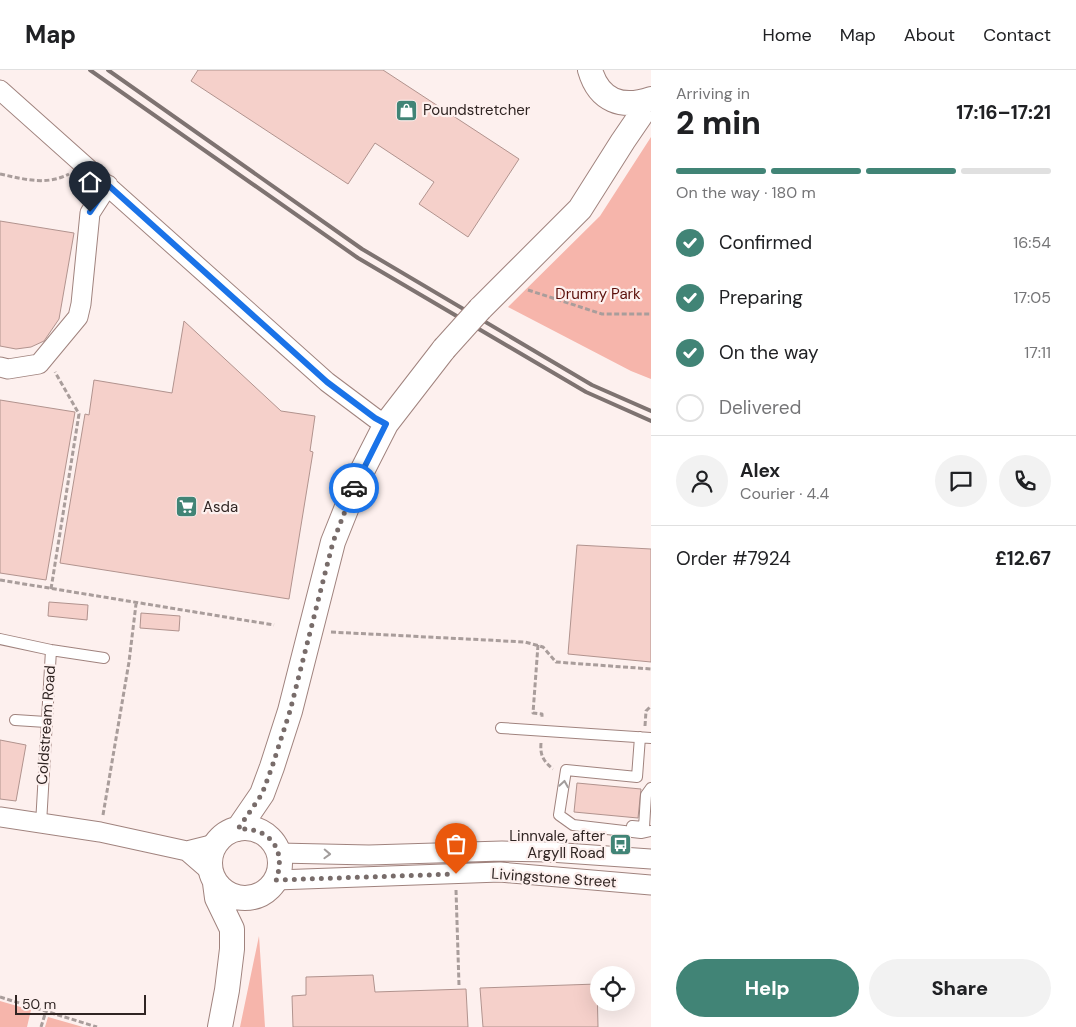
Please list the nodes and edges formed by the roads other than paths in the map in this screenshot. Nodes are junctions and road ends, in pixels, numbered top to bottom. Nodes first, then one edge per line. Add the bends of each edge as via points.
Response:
1 (587, 73) edge
2 (0, 90) edge
3 (611, 99) junction
4 (651, 99) edge
5 (623, 140) junction
6 (108, 185) junction
7 (0, 367) edge
8 (386, 424) junction
9 (0, 639) edge
10 (51, 650) junction
11 (104, 658) dead end
12 (15, 720) dead end
13 (46, 722) junction
14 (501, 728) dead end
15 (646, 738) edge
16 (651, 788) edge
17 (262, 794) junction
18 (0, 817) edge
19 (41, 824) junction
20 (573, 825) junction
21 (238, 829) junction
22 (651, 831) edge
23 (215, 844) junction
24 (275, 846) junction
25 (187, 851) junction
26 (502, 851) junction
27 (651, 859) edge
28 (500, 872) junction
29 (213, 877) junction
30 (276, 880) junction
31 (651, 885) edge
32 (250, 898) junction
33 (232, 929) junction
34 (220, 1027) edge

1 - 3 street
2 - 6 street
3 - 4 street via 624,104
3 - 5 street
4 - 5 street
5 - 8 street, bridge via 580,209 480,309 444,349
6 - 7 street via 90,212 78,317 39,364 8,369
6 - 8 street via 327,382
8 - 17 street via 358,476 333,542 290,711
9 - 10 lane
10 - 11 lane, Coldstream Road
10 - 13 lane, Coldstream Road
12 - 13 lane
13 - 19 lane, Coldstream Road
14 - 15 lane
20 -> 15 lane via 559,816 566,770 637,778
16 - 20 lane via 646,795 644,827 594,823
17 - 21 street
17 - 24 street
18 - 19 street
19 - 25 street via 100,832
20 - 22 lane via 641,833
21 - 23 street via 221,837
21 - 24 street via 257,830
23 - 25 street
23 - 29 street via 211,852
24 -> 26 street, Livingstone Street via 369,855
24 - 30 street via 280,871
25 - 29 street
26 - 27 street, Livingstone Street
26 - 28 lane
28 - 30 street, Livingstone Street
28 - 31 street, Livingstone Street
29 - 32 street via 224,892 236,898
29 - 33 street via 217,898
30 - 32 street via 270,889
32 - 33 street
33 - 34 street

